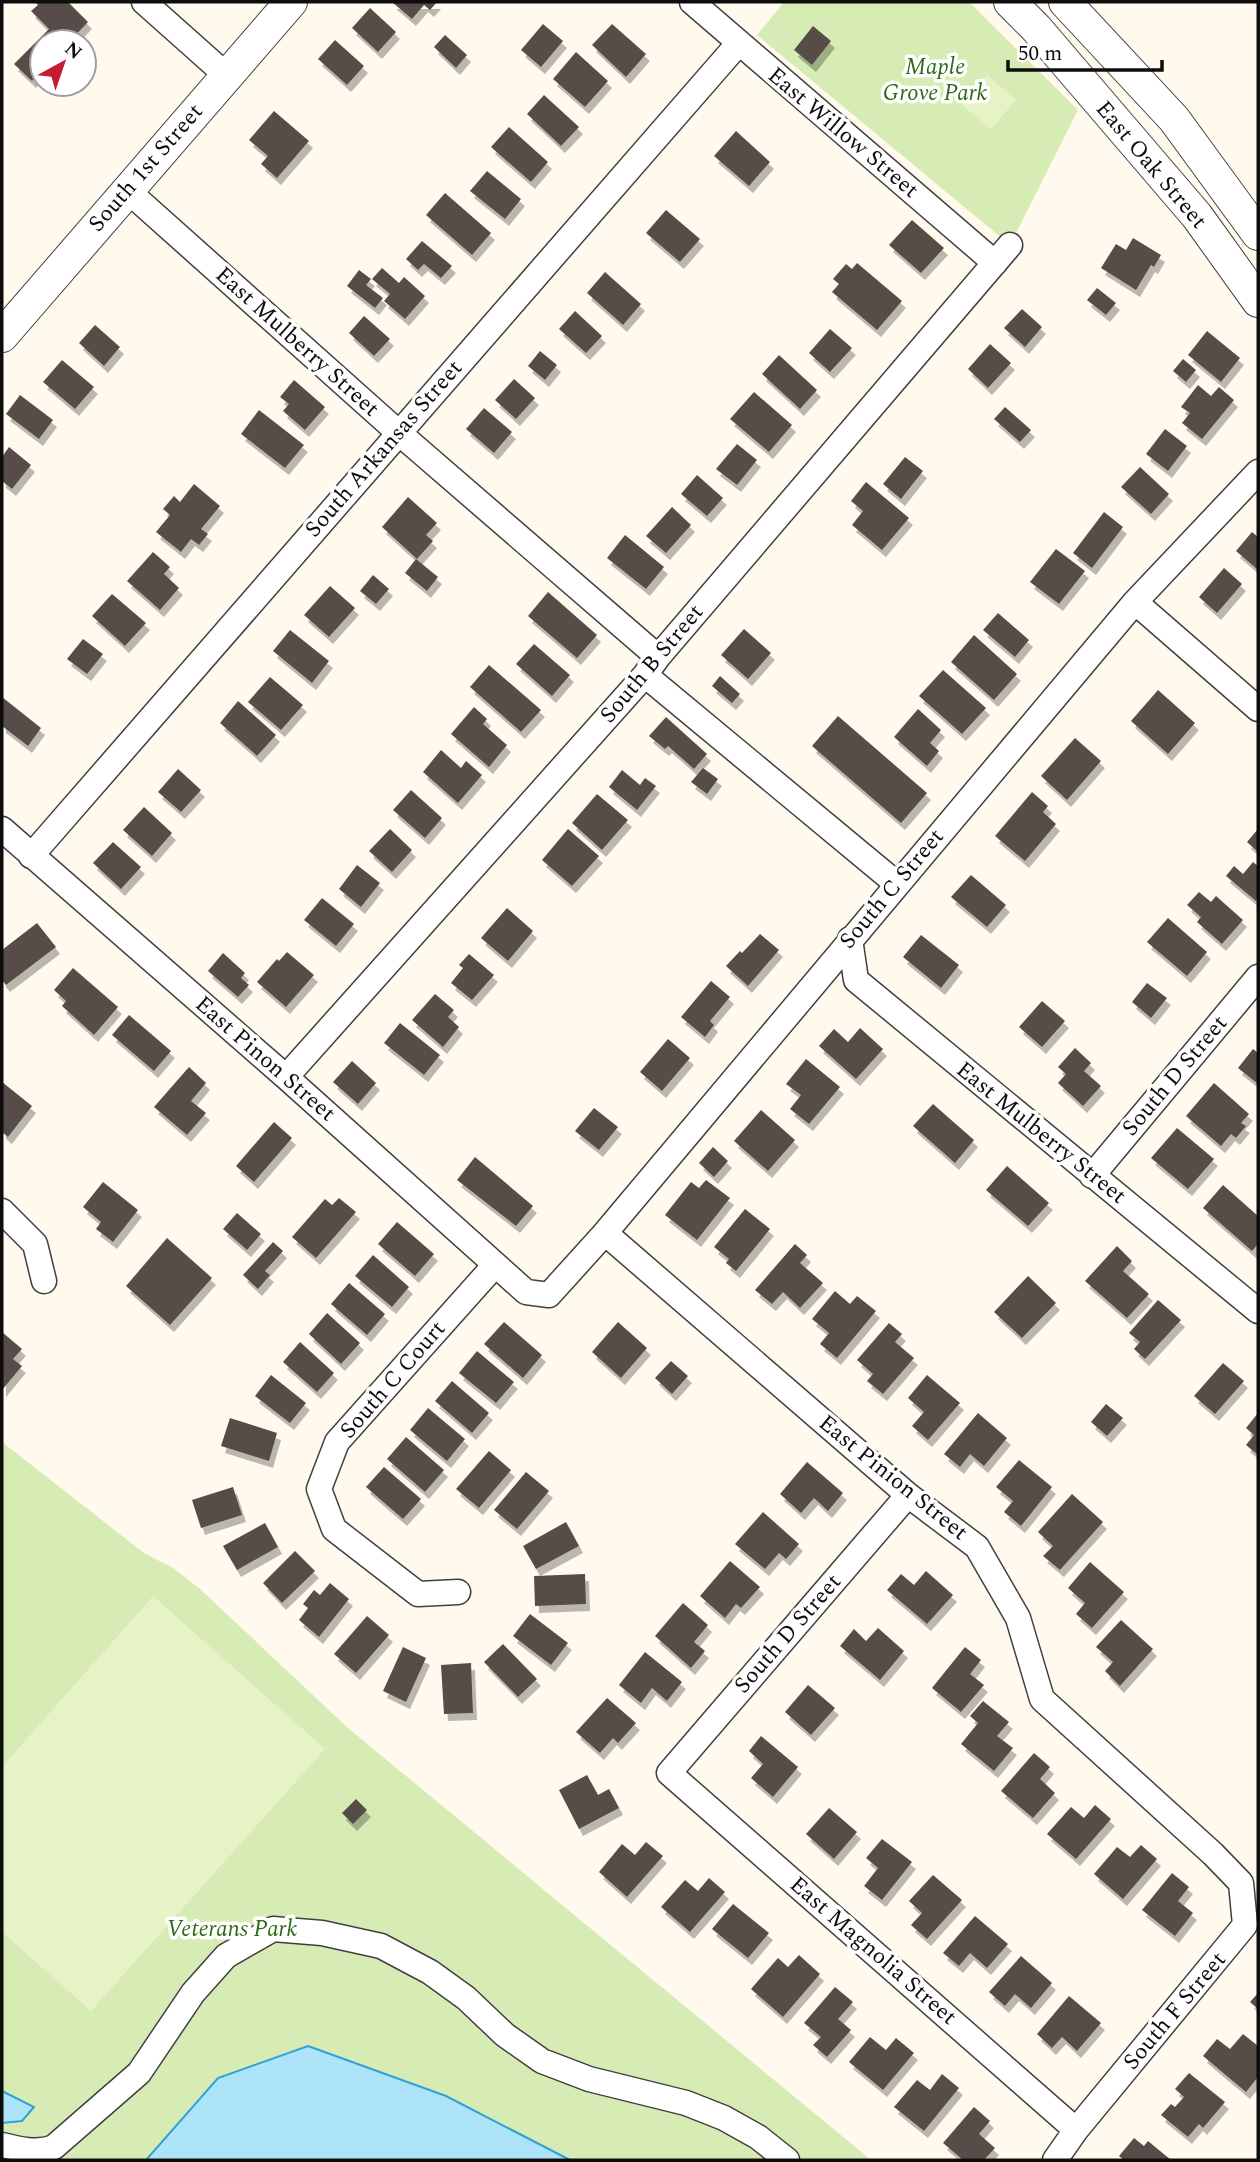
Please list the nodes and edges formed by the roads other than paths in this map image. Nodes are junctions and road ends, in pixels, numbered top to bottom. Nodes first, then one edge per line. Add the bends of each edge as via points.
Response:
1 (144, 2) edge
2 (291, 2) edge
3 (692, 2) edge
4 (1010, 2) edge
5 (1065, 2) edge
6 (738, 44) junction
7 (226, 75) junction
8 (128, 191) junction
9 (1258, 234) edge
10 (1002, 254) joint
11 (1258, 301) edge
12 (2, 336) edge
13 (399, 433) junction
14 (1258, 472) edge
15 (1135, 602) junction
16 (651, 666) junction
17 (1258, 709) edge
18 (2, 829) edge
19 (31, 856) junction
20 (897, 884) junction
21 (850, 939) junction
22 (1258, 977) edge
23 (286, 1077) junction
24 (1092, 1175) junction
25 (2, 1210) edge
26 (605, 1233) junction
27 (495, 1265) junction
28 (44, 1280) dead end
29 (526, 1292) joint
30 (1258, 1311) edge
31 (908, 1495) junction
32 (458, 1592) dead end
33 (668, 1773) joint
34 (1241, 1883) joint
35 (1076, 2130) junction
36 (2, 2145) edge
37 (45, 2155) edge
38 (15, 2160) edge
39 (787, 2160) edge
40 (1055, 2160) edge

1 - 7 street
2 - 7 street, South 1st Street
3 - 6 street, East Willow Street
4 - 11 street, East Oak Street via 1196,216
5 - 9 street, East Oak Street via 1174,119
6 - 10 street, East Willow Street
6 - 13 street, South Arkansas Street
7 - 8 street, South 1st Street
8 - 12 street, South 1st Street
8 - 13 street, East Mulberry Street
10 - 16 street, South B Street
13 - 16 street, East Mulberry Street
13 - 19 street, South Arkansas Street
14 - 15 street, South C Street
15 - 17 street
15 - 20 street, South C Street
16 - 20 street, East Mulberry Street
16 - 23 street, South B Street
18 - 19 street, East Pinon Street
19 - 23 street, East Pinon Street
20 - 21 street, South C Street
21 - 24 street, East Mulberry Street via 856,980
21 - 26 street, South C Street
22 - 24 street, South D Street
23 - 27 street, East Pinon Street
24 - 30 street, East Mulberry Street
25 - 28 street via 35,1244
26 - 29 street, South C Street via 549,1295
26 - 31 street, East Pinion Street
27 - 29 street, East Pinon Street
27 - 32 street, South C Court via 337,1442 318,1489 334,1529 418,1594
31 - 33 street, South D Street
31 - 34 street, East Pinion Street via 977,1547 1018,1618 1042,1699
33 - 35 street, East Magnolia Street
34 - 35 street, South F Street via 1245,1925
35 - 40 street, South F Street
36 - 37 street
36 - 38 street
37 - 39 street via 139,2073 193,1993 226,1955 273,1929 322,1933 381,1946 430,1972 542,2061 724,2118

